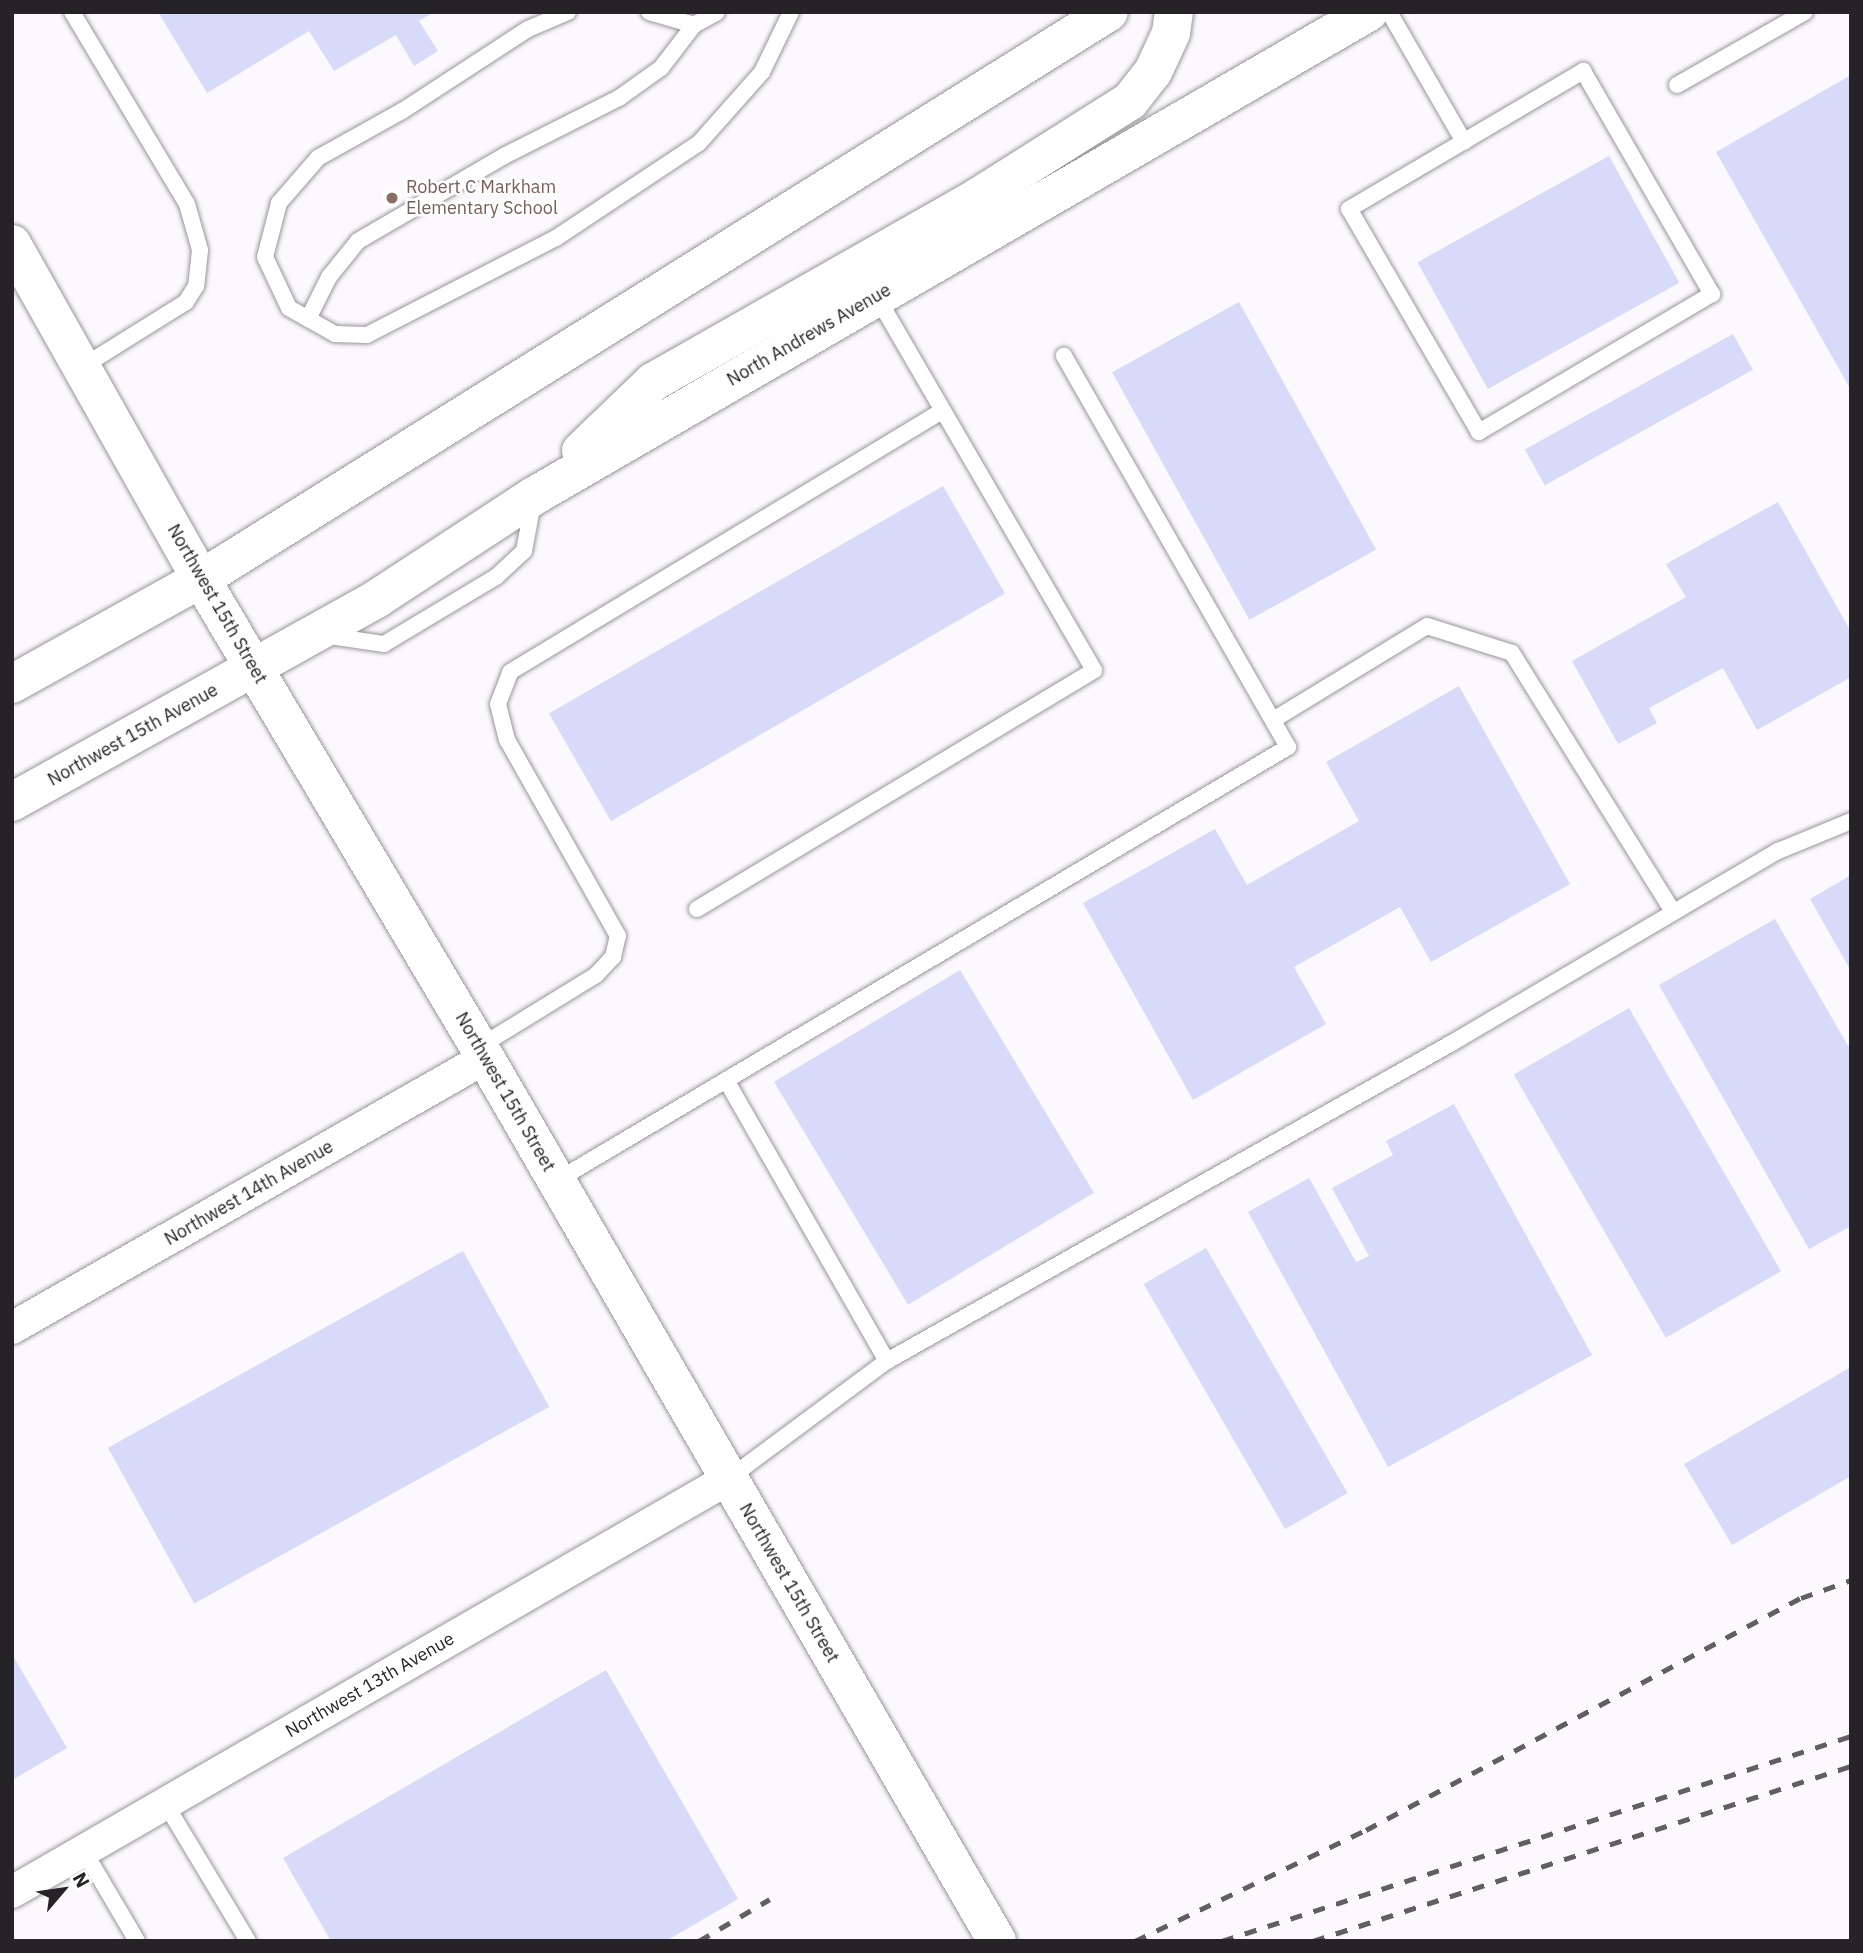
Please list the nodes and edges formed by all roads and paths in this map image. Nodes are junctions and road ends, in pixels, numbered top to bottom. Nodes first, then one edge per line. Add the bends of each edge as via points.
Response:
1 (72, 12) edge
2 (568, 12) edge
3 (649, 12) edge
4 (717, 12) edge
5 (791, 12) edge
6 (1109, 12) edge
7 (1174, 12) edge
8 (1369, 12) edge
9 (1389, 12) edge
10 (1805, 12) edge
11 (694, 24) junction
12 (1677, 85) dead end
13 (1464, 142) junction
14 (12, 244) edge
15 (876, 296) junction
16 (308, 319) junction
17 (1065, 356) dead end
18 (82, 367) junction
19 (942, 411) junction
20 (534, 496) junction
21 (201, 579) junction
22 (253, 667) junction
23 (18, 679) edge
24 (1273, 720) junction
25 (12, 802) edge
26 (1851, 821) edge
27 (697, 909) dead end
28 (1673, 912) junction
29 (482, 1052) junction
30 (726, 1080) junction
31 (556, 1181) junction
32 (12, 1328) edge
33 (887, 1361) junction
34 (728, 1479) junction
35 (165, 1803) junction
36 (84, 1851) junction
37 (12, 1892) edge
38 (137, 1941) edge
39 (248, 1941) edge
40 (997, 1941) edge

1 - 18 lane via 187,204 200,250 196,286 186,302
2 - 16 lane via 528,29 402,111 317,158 279,203 265,257 289,308
3 - 11 lane
4 - 11 lane
5 - 16 lane via 762,72 699,143 556,238 367,335 335,334
6 - 21 street
7 - 20 street via 1171,33 1153,72 1130,101 978,197 653,382
8 - 15 street, North Andrews Avenue
9 - 13 lane
10 - 12 lane
11 - 16 lane via 661,68 619,99 504,156 358,241 328,276
13 - 13 lane via 1349,209 1479,432 1712,294 1583,71
14 - 18 street, Northwest 15th Street
15 - 19 lane
15 - 20 street, North Andrews Avenue
17 - 24 lane
18 - 21 street, Northwest 15th Street
19 - 27 lane via 1094,670
19 - 29 lane via 510,672 498,705 507,740 618,936 612,957 596,975
20 - 22 street, North Andrews Avenue via 377,598
21 - 22 street, Northwest 15th Street
21 - 23 street
22 - 25 street, Northwest 15th Avenue
22 - 29 street, Northwest 15th Street
24 - 28 lane via 1427,626 1511,653
24 - 30 lane via 1288,747
26 - 28 lane via 1778,851
28 - 33 lane via 1450,1044
29 - 31 street, Northwest 15th Street
29 - 32 street, Northwest 14th Avenue
30 - 31 lane
30 - 33 lane
31 - 34 street, Northwest 15th Street
33 - 34 lane
34 - 35 street, Northwest 13th Avenue
34 - 40 street, Northwest 15th Street
35 - 36 street, Northwest 13th Avenue
35 - 39 lane
36 - 37 street, Northwest 13th Avenue
36 - 38 lane

